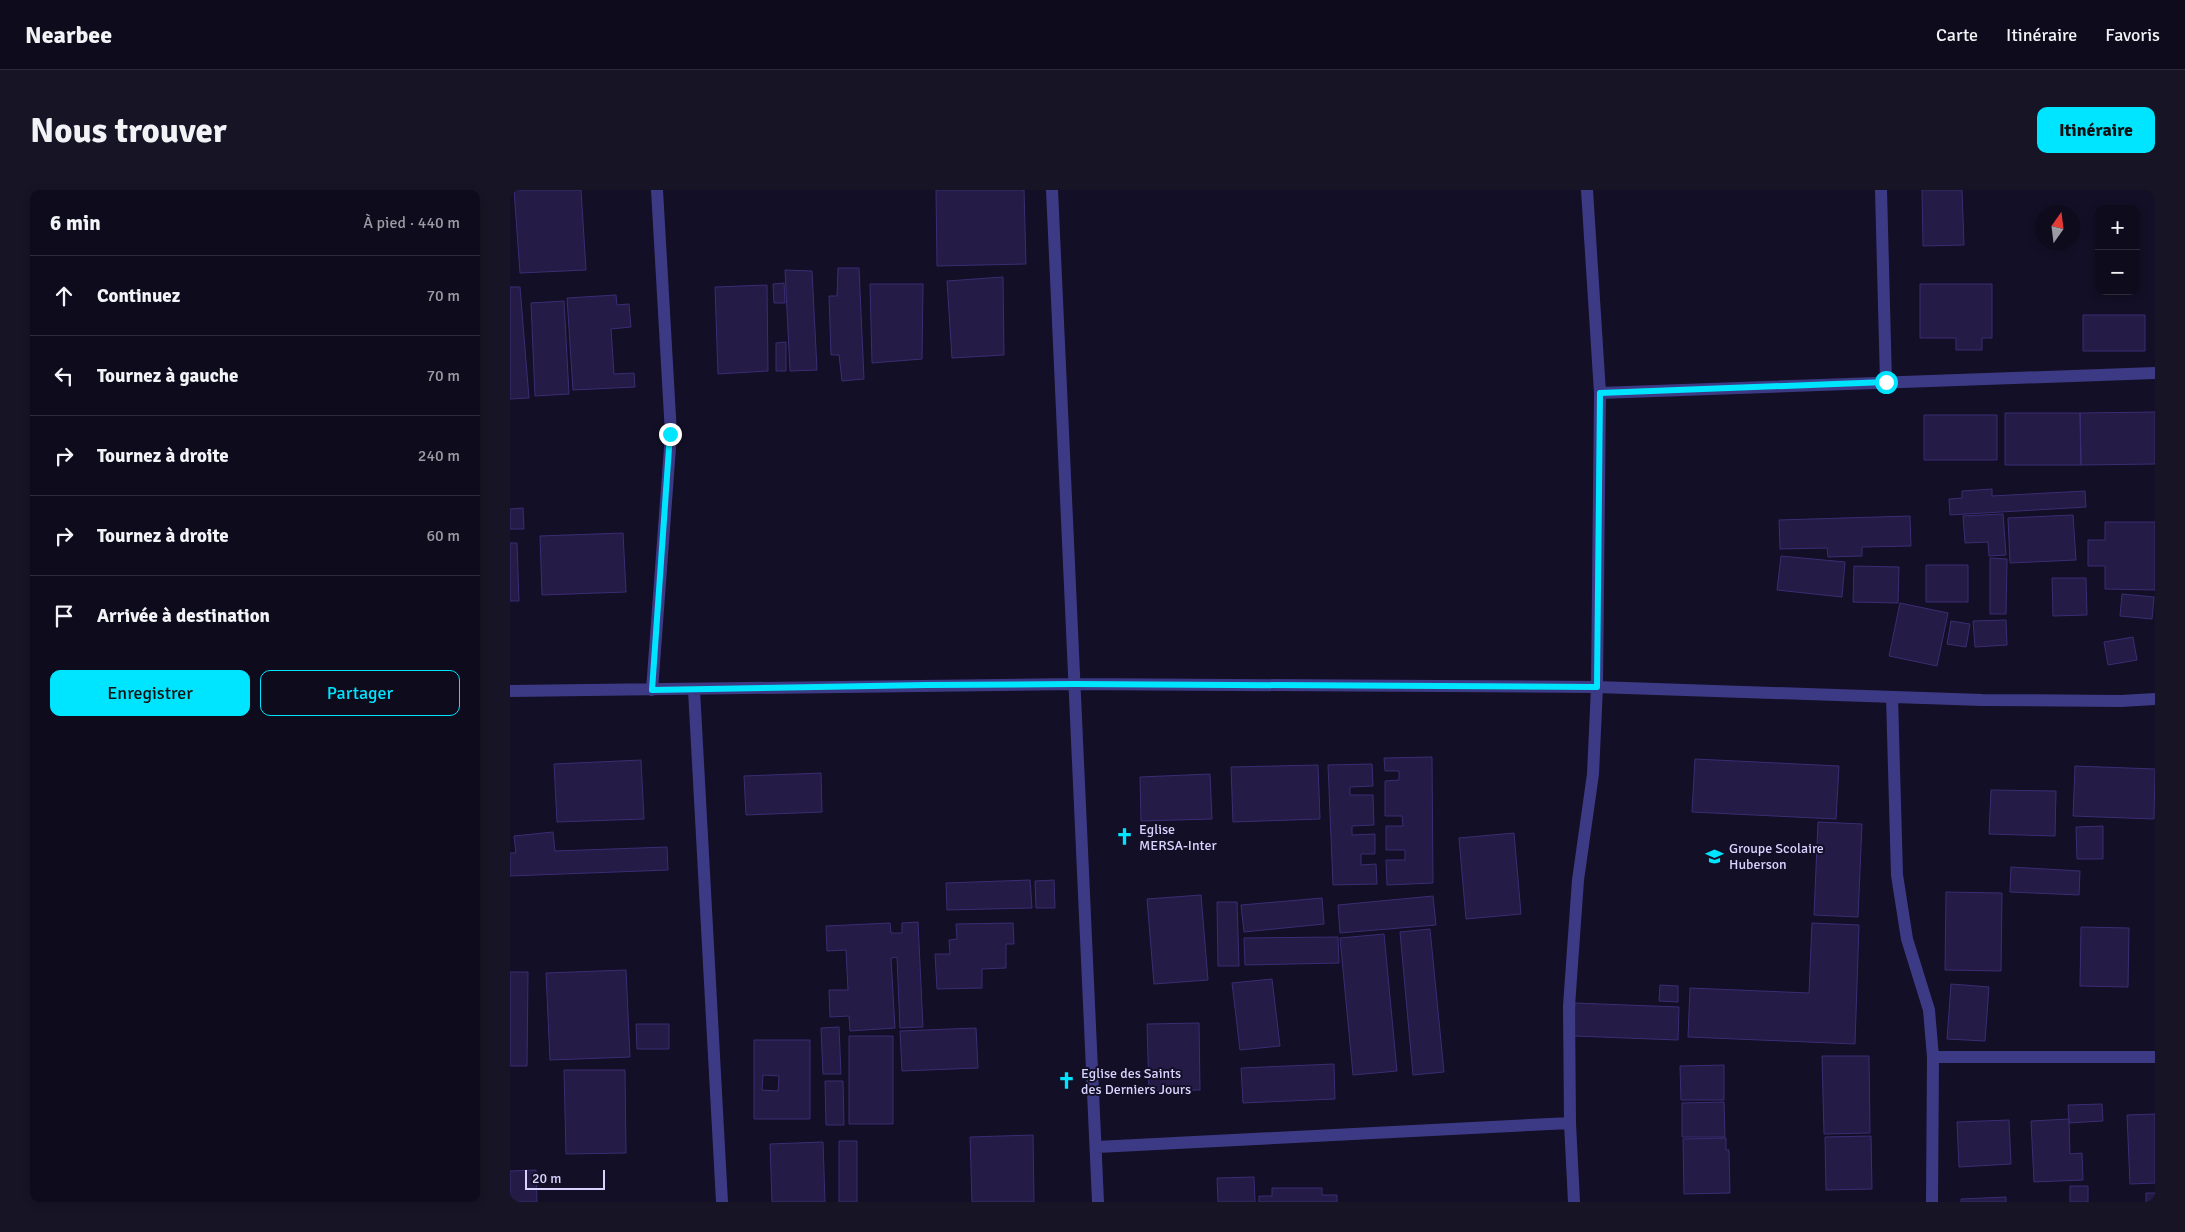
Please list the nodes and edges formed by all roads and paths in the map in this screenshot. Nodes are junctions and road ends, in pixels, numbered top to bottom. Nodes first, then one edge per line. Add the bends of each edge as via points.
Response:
1 (656, 190) edge
2 (1052, 190) edge
3 (1588, 190) edge
4 (1882, 190) edge
5 (2155, 373) edge
6 (1886, 382) junction
7 (1600, 393) junction
8 (1074, 684) junction
9 (1597, 687) junction
10 (652, 690) junction
11 (694, 690) junction
12 (510, 691) edge
13 (1892, 697) junction
14 (2155, 699) edge
15 (1933, 1057) junction
16 (2155, 1057) edge
17 (1570, 1123) junction
18 (1097, 1148) junction
19 (722, 1202) edge
20 (1098, 1202) edge
21 (1574, 1202) edge
22 (1932, 1202) edge

1 - 10 street via 670,434
2 - 8 street
3 - 7 street
4 - 6 street
5 - 6 street
6 - 7 street
7 - 9 street
8 - 9 street
8 - 11 street
8 - 18 street
9 - 13 street
9 - 17 street via 1593,774 1578,880 1569,1006
10 - 11 street
10 - 12 street
11 - 19 street
13 - 14 street
13 - 15 street via 1897,875 1907,939 1929,1010
15 - 16 street
15 - 22 street
17 - 18 street
17 - 21 street
18 - 20 street

